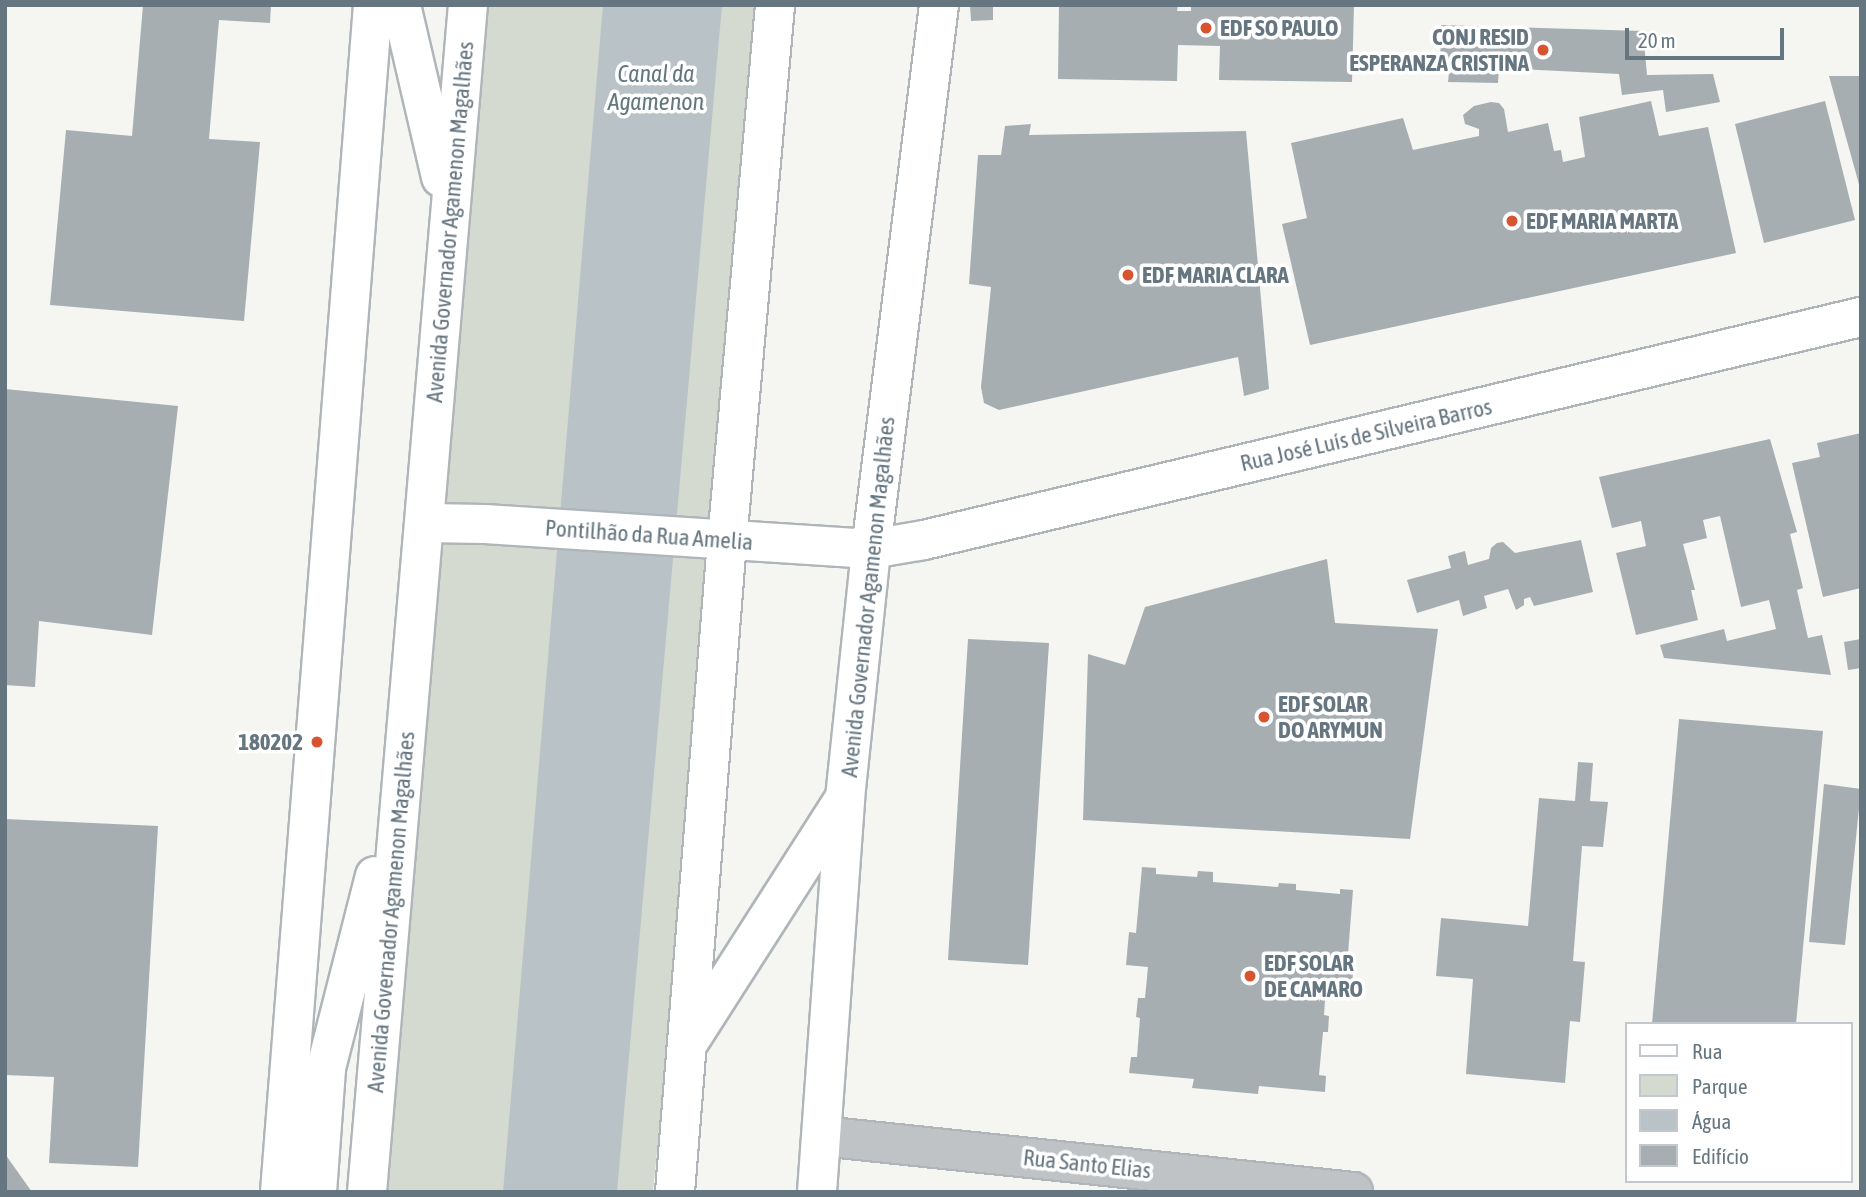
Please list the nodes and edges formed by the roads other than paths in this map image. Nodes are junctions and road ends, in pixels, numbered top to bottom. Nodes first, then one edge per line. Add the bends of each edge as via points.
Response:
1 (373, 5) edge
2 (401, 5) edge
3 (468, 5) edge
4 (775, 5) edge
5 (939, 5) edge
6 (449, 211) junction
7 (1861, 317) edge
8 (426, 523) junction
9 (708, 540) junction
10 (871, 549) junction
11 (402, 768) junction
12 (845, 799) junction
13 (687, 1045) junction
14 (821, 1136) junction
15 (280, 1192) edge
16 (317, 1192) edge
17 (367, 1192) edge
18 (675, 1192) edge
19 (817, 1192) edge
20 (1353, 1192) edge

1 - 15 main road
2 - 6 main road
3 - 6 main road, Avenida Governador Agamenon Magalhães
4 - 9 main road
5 - 10 main road, Avenida Governador Agamenon Magalhães
6 - 8 main road, Avenida Governador Agamenon Magalhães
7 - 10 main road, Rua José Luís de Silveira Barros
8 - 9 main road, Pontilhão da Rua Amelia
8 - 11 main road, Avenida Governador Agamenon Magalhães
9 - 10 main road, Pontilhão da Rua Amelia
9 - 13 main road
10 - 12 main road, Avenida Governador Agamenon Magalhães
11 - 16 main road via 326,1068
11 - 17 main road, Avenida Governador Agamenon Magalhães
12 - 13 main road
12 - 14 main road, Avenida Governador Agamenon Magalhães
13 - 18 main road
14 - 19 main road, Avenida Governador Agamenon Magalhães
14 - 20 street, Rua Santo Elias

